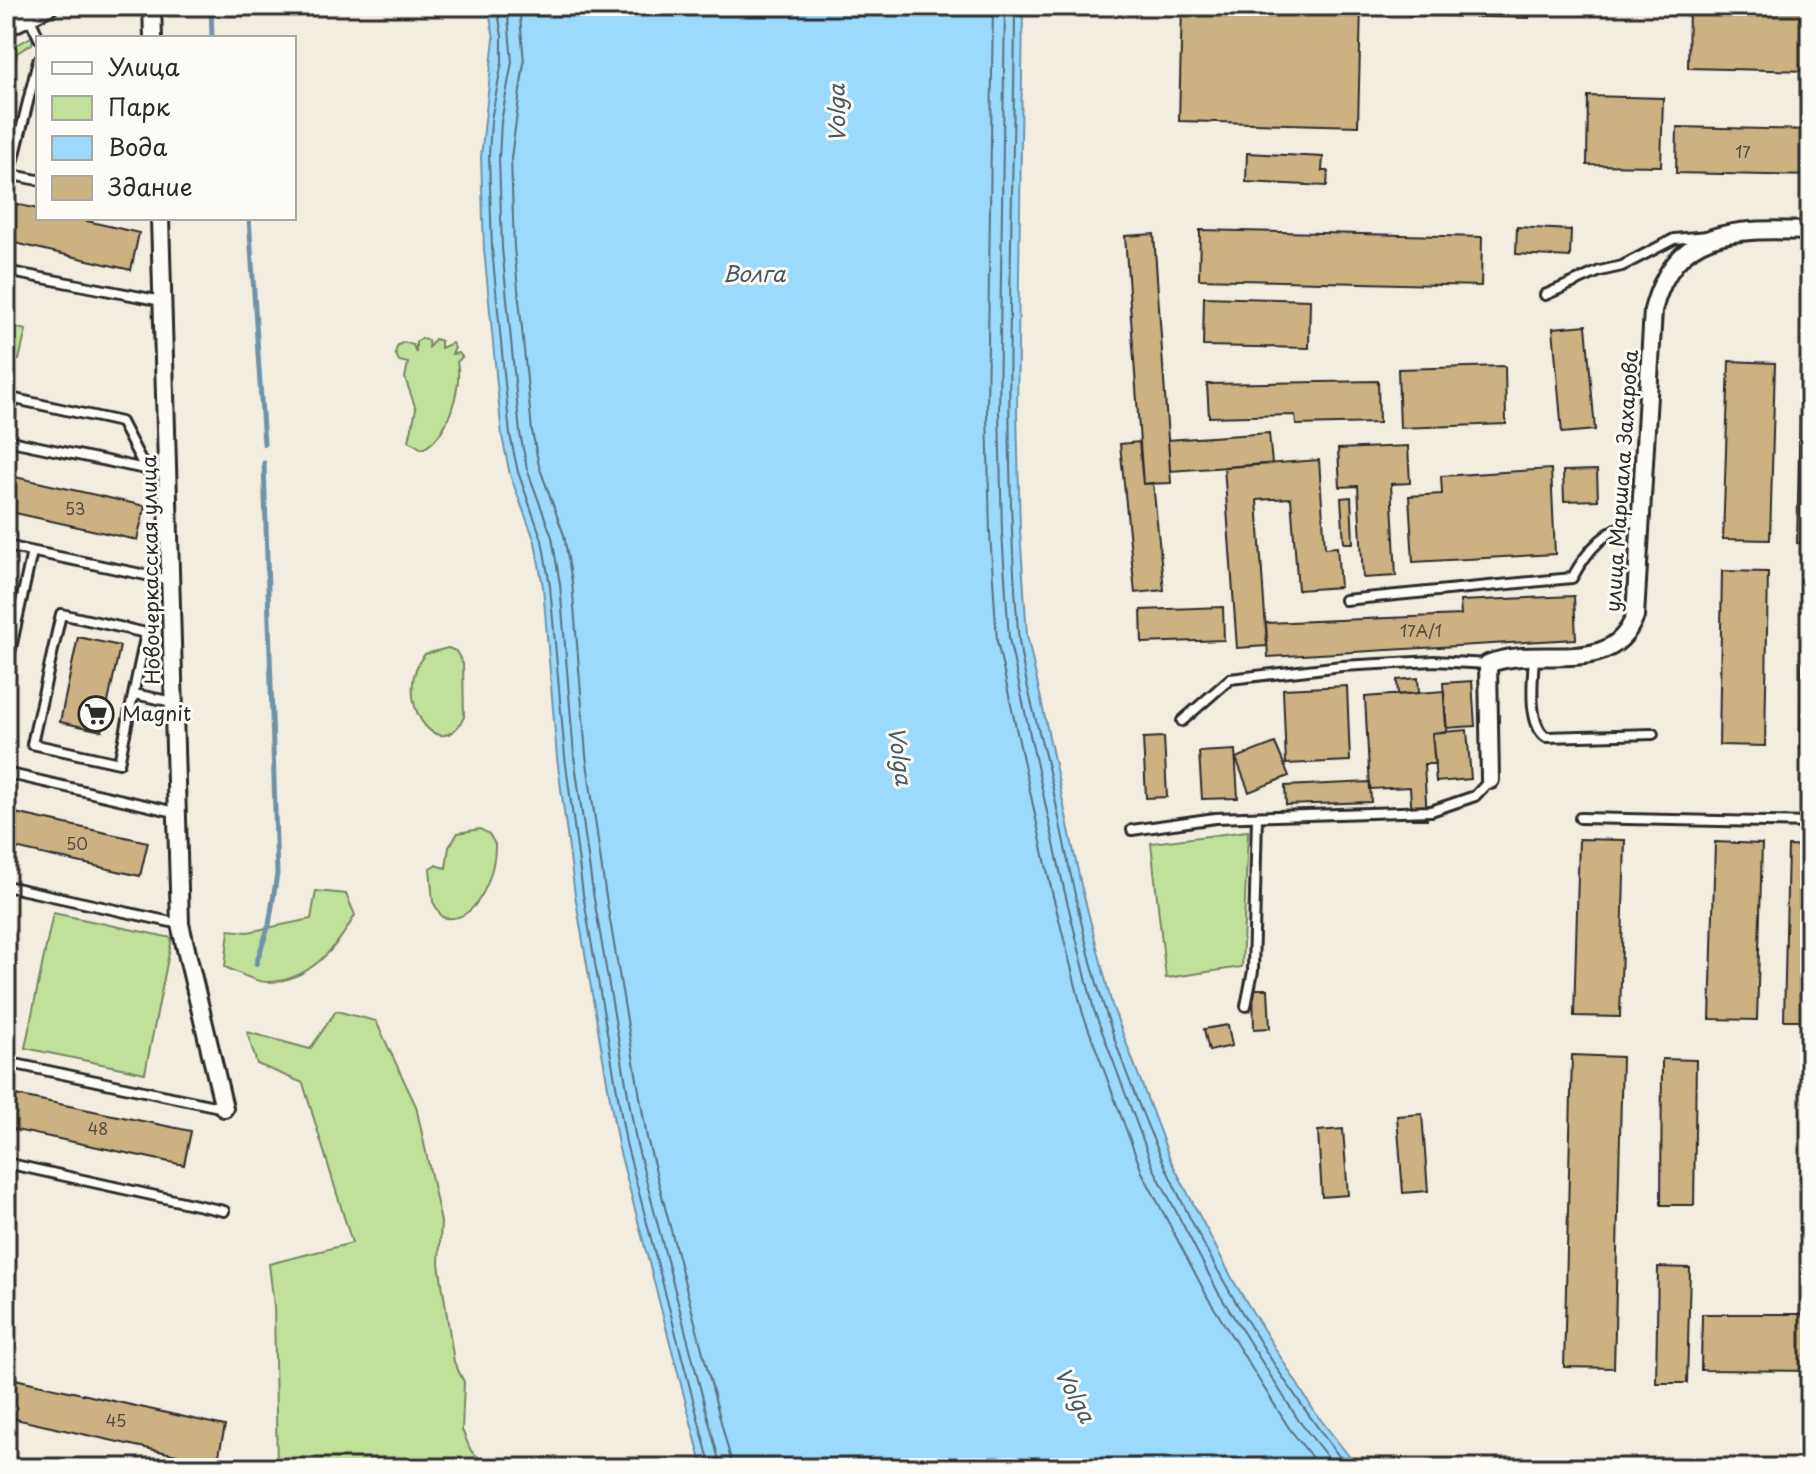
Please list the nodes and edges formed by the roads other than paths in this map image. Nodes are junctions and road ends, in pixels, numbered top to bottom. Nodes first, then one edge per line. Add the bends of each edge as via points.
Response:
1 (49, 6) edge
2 (152, 6) edge
3 (29, 17) junction
4 (6, 28) edge
5 (38, 36) edge
6 (153, 36) edge
7 (36, 69) edge
8 (8, 174) edge
9 (36, 180) edge
10 (160, 220) edge
11 (1810, 231) edge
12 (1717, 235) junction
13 (6, 271) edge
14 (1545, 295) dead end
15 (163, 301) junction
16 (6, 397) edge
17 (6, 440) edge
18 (146, 470) junction
19 (170, 474) junction
20 (1641, 519) junction
21 (6, 546) edge
22 (32, 552) junction
23 (171, 580) junction
24 (1345, 600) dead end
25 (1534, 656) junction
26 (1488, 664) junction
27 (6, 671) edge
28 (134, 694) junction
29 (174, 702) junction
30 (1182, 721) dead end
31 (1653, 734) dead end
32 (6, 773) edge
33 (1490, 780) joint
34 (179, 813) junction
35 (1257, 817) junction
36 (1580, 818) dead end
37 (1810, 823) edge
38 (1132, 830) dead end
39 (6, 886) edge
40 (180, 924) junction
41 (1246, 1006) dead end
42 (6, 1062) edge
43 (224, 1108) joint
44 (6, 1163) edge
45 (224, 1211) dead end

1 - 3 street
2 - 6 street
3 - 4 street
3 - 5 lane
7 - 8 lane
8 - 9 lane
10 - 15 street, Новочеркасская улица
11 - 12 street, улица Маршала Захарова via 1742,229
12 - 14 lane via 1674,239 1622,266
12 - 20 street, улица Маршала Захарова via 1680,258 1657,296
13 - 15 lane
15 - 19 street, Новочеркасская улица
16 - 18 lane via 121,422
17 - 18 lane
18 - 19 lane
19 - 23 street, Новочеркасская улица
20 - 24 lane via 1613,527 1572,578
20 - 25 street, улица Маршала Захарова via 1635,616 1628,635 1591,655
21 - 22 lane
22 - 23 lane
22 - 27 lane
23 - 29 street, Новочеркасская улица
25 - 26 street, улица Маршала Захарова via 1507,656
25 - 31 lane via 1536,718 1546,737
26 - 30 lane via 1342,666 1230,679
26 - 33 street
28 - 28 lane via 119,763 32,744 61,614 146,633
28 - 29 lane
29 - 34 street, Новочеркасская улица
32 - 34 lane
33 - 35 lane via 1475,796 1431,811
34 - 40 street, Новочеркасская улица
35 - 38 lane
35 - 41 lane via 1253,971
36 - 37 lane
39 - 40 lane
40 - 43 street, Новочеркасская улица
42 - 43 lane
44 - 45 lane

